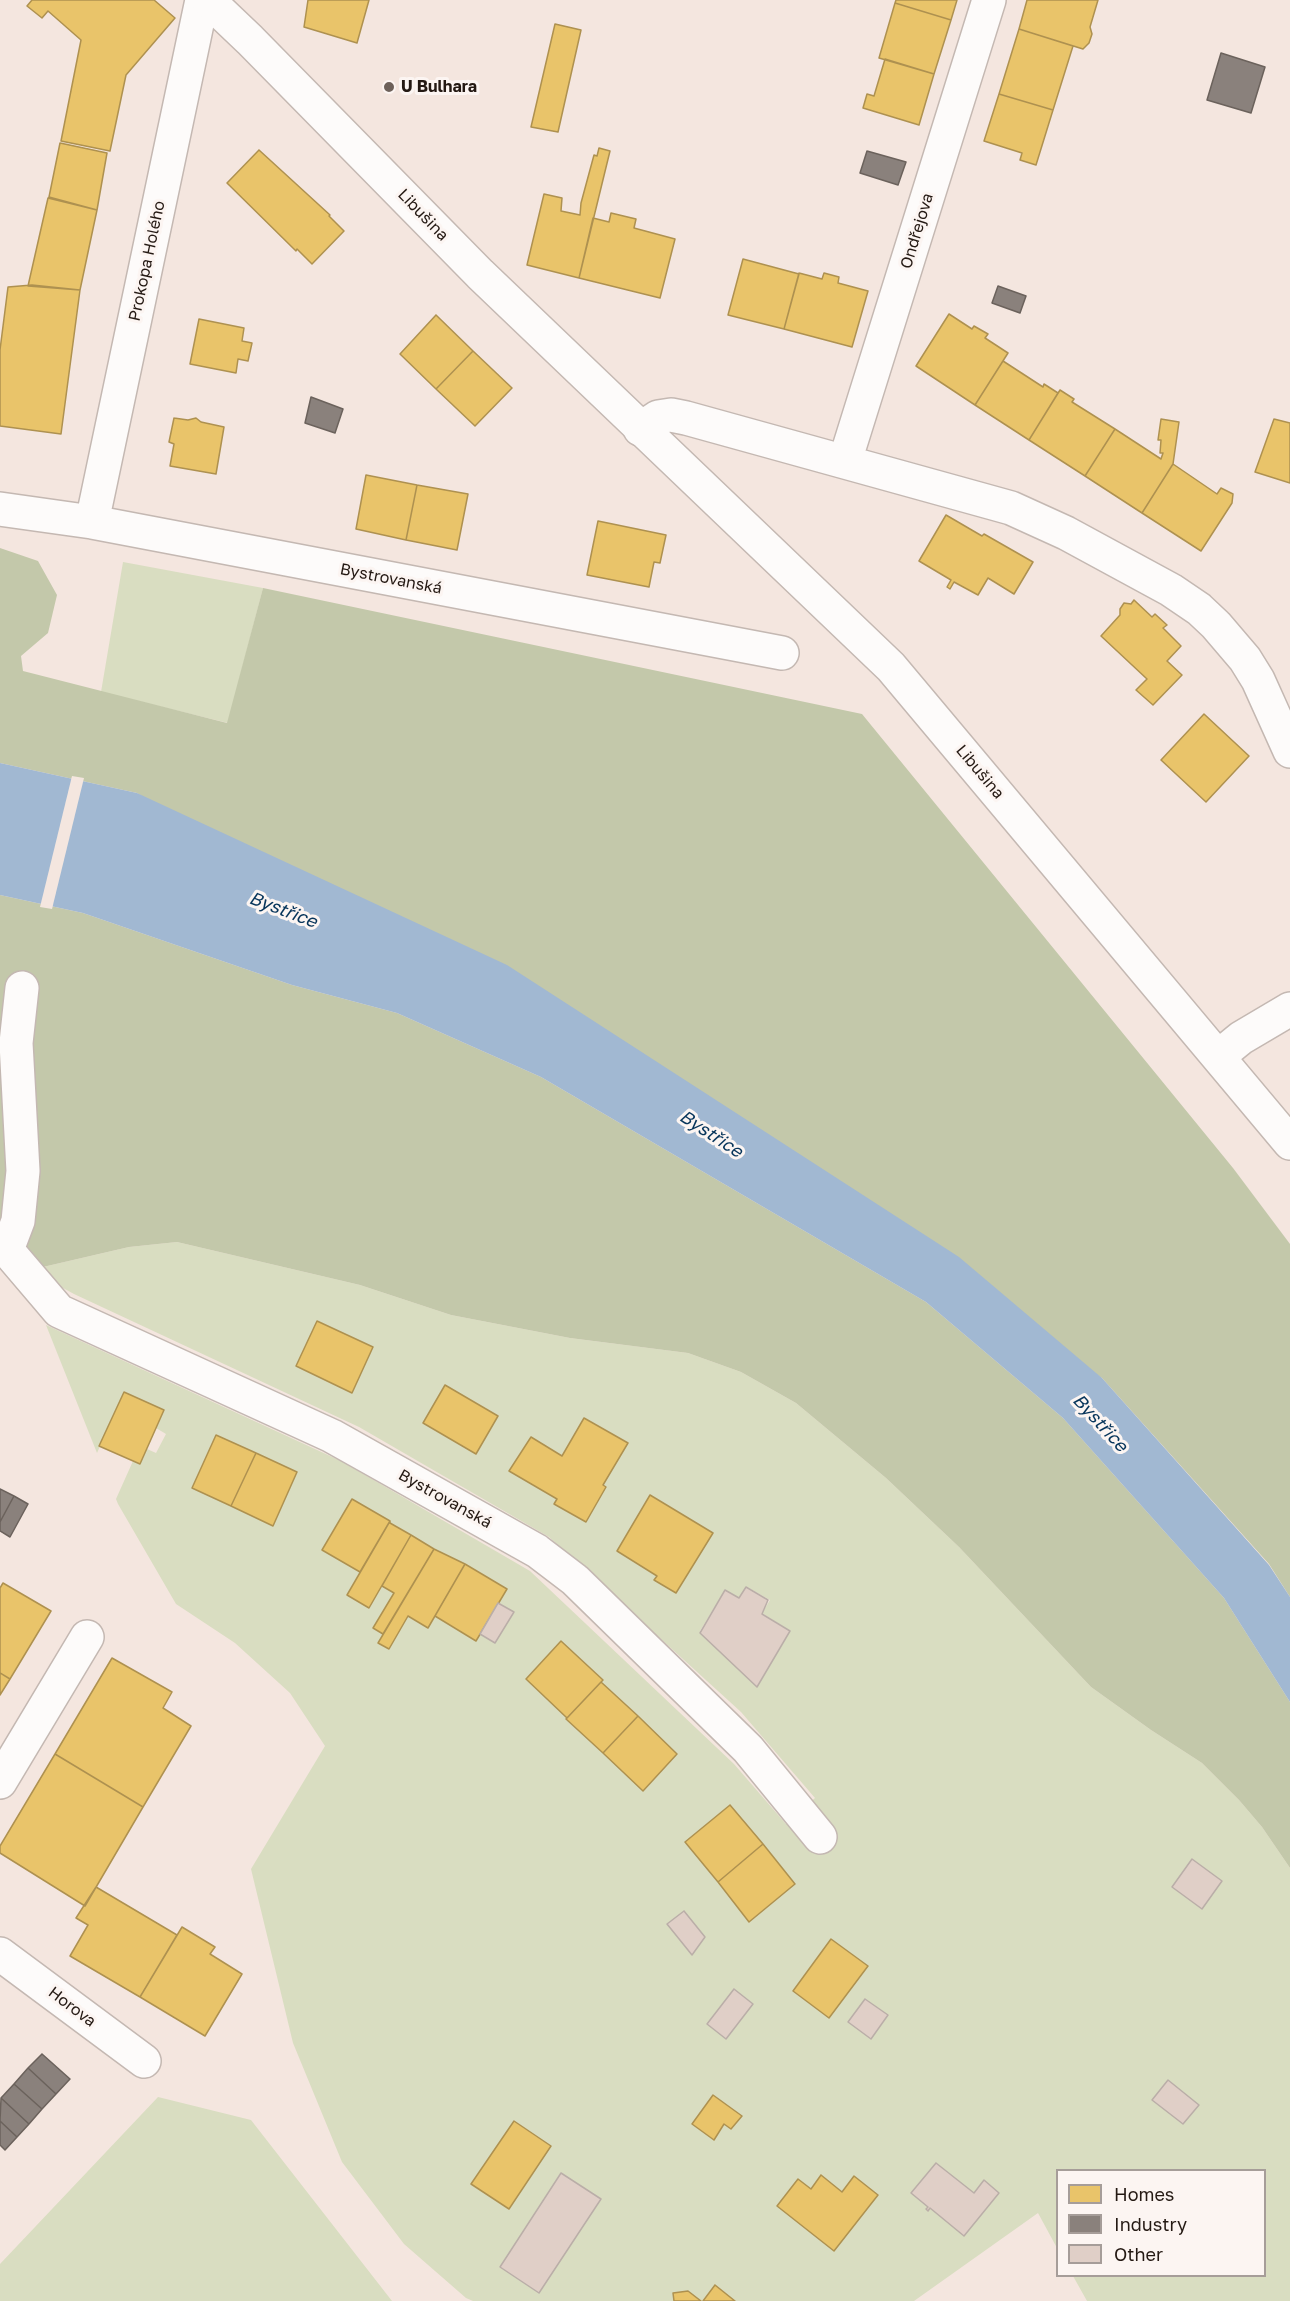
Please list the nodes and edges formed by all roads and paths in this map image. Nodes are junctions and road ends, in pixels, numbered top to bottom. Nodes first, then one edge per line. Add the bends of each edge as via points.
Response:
1 (202, 0) edge
2 (208, 0) edge
3 (988, 0) edge
4 (640, 429) junction
5 (845, 461) junction
6 (0, 509) edge
7 (92, 522) junction
8 (782, 653) dead end
9 (1290, 751) edge
10 (22, 988) dead end
11 (1290, 1008) edge
12 (1219, 1056) junction
13 (1290, 1143) edge
14 (4, 1250) edge
15 (87, 1637) dead end
16 (0, 1782) edge
17 (820, 1837) dead end
18 (0, 1954) edge
19 (144, 2061) dead end

1 - 7 street, Prokopa Holého
2 - 4 street, Libušina
3 - 5 street, Ondřejova
4 - 5 street via 658,417 671,415
4 - 12 street, Libušina via 891,667
5 - 9 street via 1011,508 1066,533 1187,600 1216,625 1245,659 1270,702
6 - 7 street, Bystrovanská
7 - 8 street, Bystrovanská
10 - 14 street via 16,1043 23,1171 18,1221
11 - 12 street
12 - 13 street, Libušina
14 - 17 street, Bystrovanská via 59,1311 332,1436 537,1551 575,1580 748,1749
15 - 16 street
18 - 19 street, Horova

